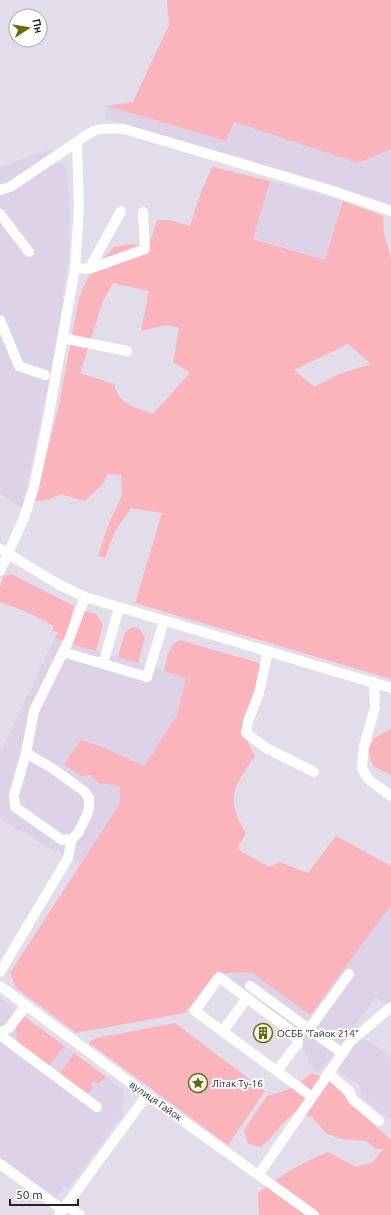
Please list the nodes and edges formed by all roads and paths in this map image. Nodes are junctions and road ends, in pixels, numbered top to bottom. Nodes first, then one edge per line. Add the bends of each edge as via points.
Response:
1 (76, 142) junction
2 (0, 190) edge
3 (121, 211) dead end
4 (391, 211) edge
5 (143, 212) dead end
6 (0, 214) edge
7 (28, 252) dead end
8 (75, 268) junction
9 (89, 269) junction
10 (0, 320) edge
11 (62, 338) junction
12 (127, 351) dead end
13 (45, 375) dead end
14 (4, 551) edge
15 (0, 571) edge
16 (85, 597) junction
17 (119, 608) junction
18 (164, 621) junction
19 (268, 651) junction
20 (64, 652) junction
21 (103, 664) junction
22 (374, 682) junction
23 (391, 688) edge
24 (26, 753) junction
25 (314, 772) dead end
26 (391, 796) edge
27 (72, 839) junction
28 (0, 972) edge
29 (350, 974) dead end
30 (0, 986) edge
31 (250, 986) dead end
32 (247, 998) junction
33 (26, 1005) junction
34 (391, 1007) edge
35 (380, 1017) junction
36 (391, 1019) edge
37 (309, 1029) junction
38 (223, 1031) junction
39 (0, 1034) edge
40 (342, 1053) junction
41 (277, 1071) junction
42 (328, 1073) junction
43 (147, 1095) junction
44 (312, 1097) junction
45 (97, 1106) dead end
46 (379, 1122) dead end
47 (0, 1164) edge
48 (259, 1174) junction
49 (63, 1210) edge
50 (80, 1215) edge
51 (314, 1215) edge

1 - 2 street via 10,187
1 - 4 street via 100,128 124,130 330,190
1 - 8 street via 79,207
3 - 9 street
5 - 9 street via 145,249
6 - 7 street
8 - 9 street
8 - 11 street
10 - 13 street via 19,366
11 - 12 street
11 - 14 street via 34,487 24,518
14 - 15 street
14 - 16 street
16 - 17 street
16 - 20 street
17 - 18 street
17 - 21 street
18 - 19 street
18 - 21 street via 147,677
19 - 22 street
19 - 25 street via 259,693 246,733 266,748
20 - 21 street
20 - 24 street via 34,711
22 - 23 street
22 - 26 street via 375,707 364,746 362,768 368,779
24 - 27 street via 14,795 15,808 62,840
24 - 27 street via 52,768 84,791 89,798 87,815
27 - 28 street via 68,858
29 - 37 street
30 - 33 street, вулиця Гайок
31 - 37 street
32 - 38 street
32 - 38 street via 220,977 195,1011
32 - 41 street via 295,1034 298,1043
33 - 39 street via 9,1028
33 - 43 street, вулиця Гайок
34 - 35 street
35 - 36 street
35 - 40 street via 351,1041
37 - 40 street
38 - 41 street
39 - 45 street
40 - 42 street
41 - 44 street
42 - 44 street
42 - 46 street via 349,1091 353,1100
43 - 48 street, вулиця Гайок
43 - 49 street
44 - 48 street
47 - 49 street
48 - 51 street, вулиця Гайок
49 - 50 street

